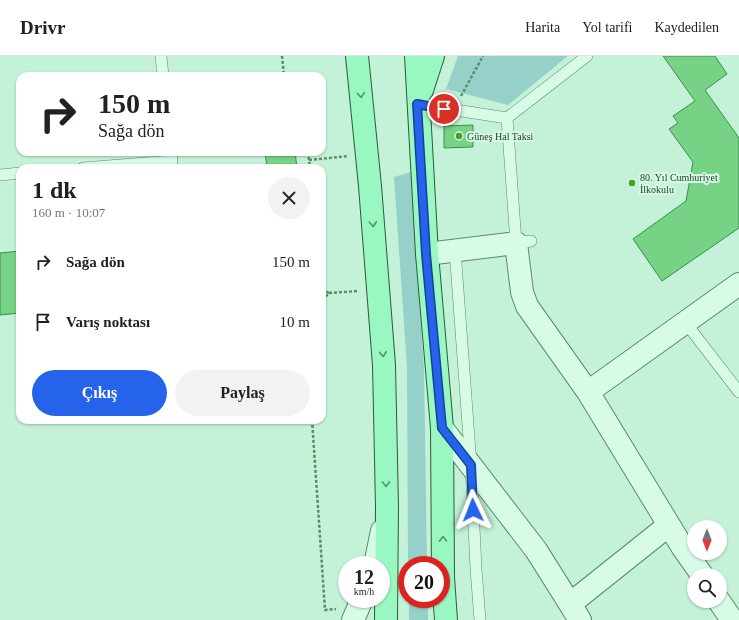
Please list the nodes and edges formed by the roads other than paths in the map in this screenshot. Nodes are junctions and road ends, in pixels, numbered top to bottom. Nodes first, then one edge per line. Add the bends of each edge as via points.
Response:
1 (161, 56) edge
2 (357, 56) edge
3 (416, 56) edge
4 (433, 56) edge
5 (587, 56) edge
6 (163, 72) edge
7 (417, 104) junction
8 (507, 118) junction
9 (171, 156) edge
10 (134, 164) edge
11 (16, 173) edge
12 (0, 175) edge
13 (523, 242) junction
14 (455, 250) junction
15 (426, 254) junction
16 (739, 284) edge
17 (685, 322) junction
18 (588, 392) junction
19 (739, 392) edge
20 (442, 428) junction
21 (471, 465) junction
22 (387, 507) junction
23 (669, 525) junction
24 (377, 556) edge
25 (697, 568) edge
26 (575, 612) edge
27 (386, 620) edge
28 (446, 620) edge
29 (480, 620) edge

1 - 6 lane
2 -> 22 main road via 384,365
3 - 7 main road
4 - 7 main road
5 - 8 lane
7 - 8 lane
7 - 15 main road
8 - 13 lane
9 - 10 lane via 172,161
11 - 12 lane
13 - 14 street
13 - 18 street via 522,292 527,306
14 - 15 street
14 - 21 lane
15 - 20 main road
16 - 17 street
17 - 18 street
17 - 19 lane
18 - 23 street
20 - 21 street
28 -> 20 main road via 443,577
21 - 26 street via 536,550
21 - 29 lane
22 - 24 street
22 - 27 main road
23 - 25 street
23 - 26 street

